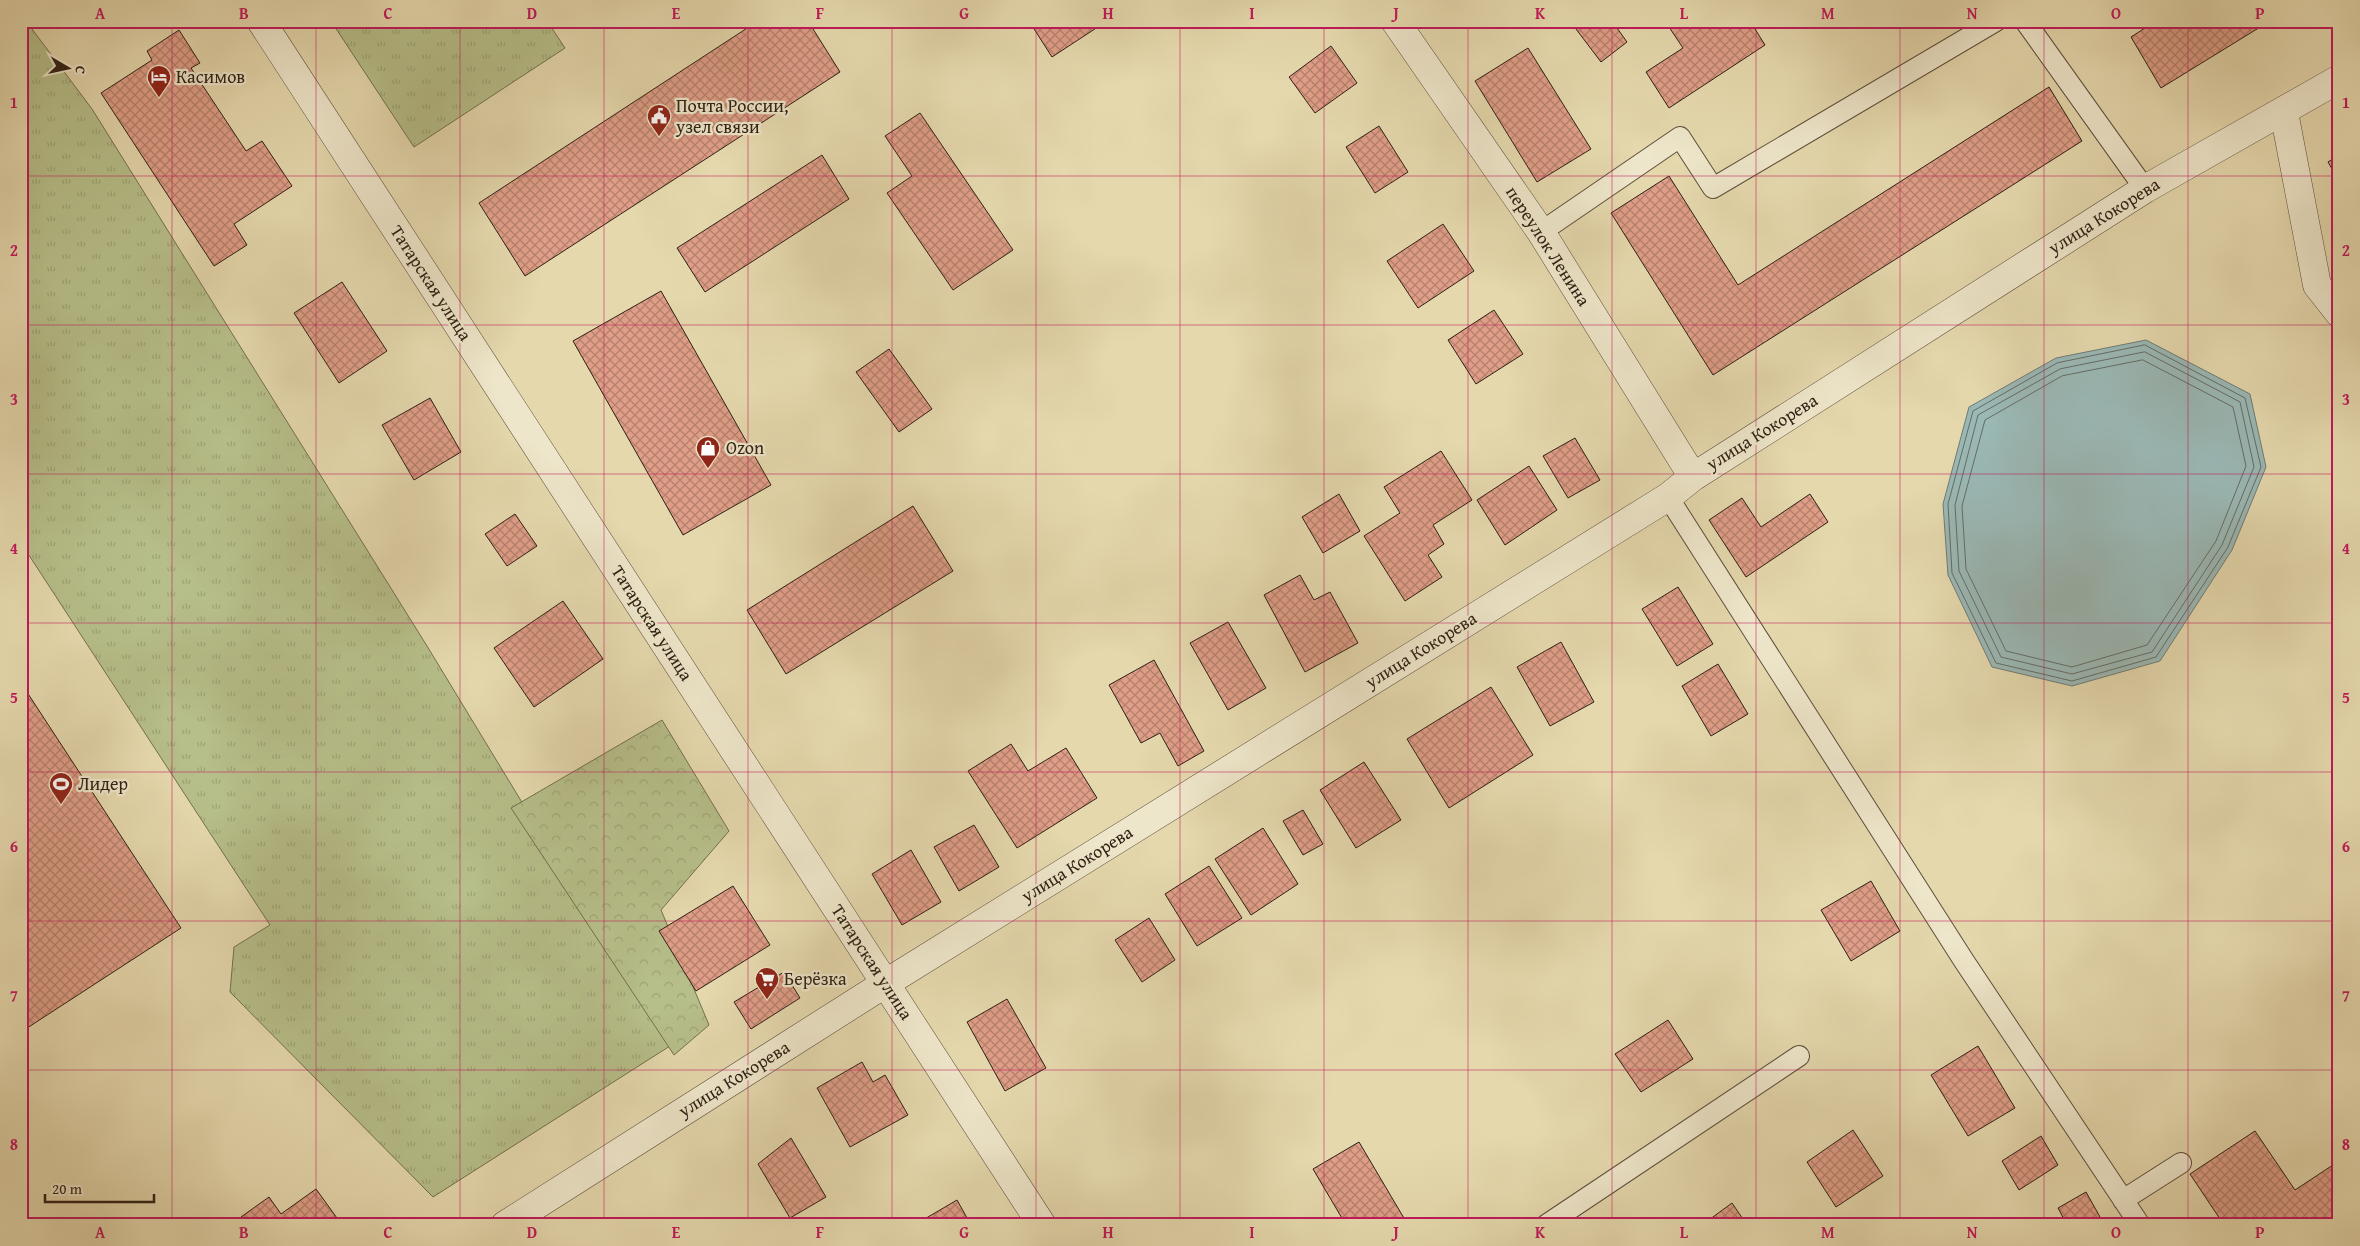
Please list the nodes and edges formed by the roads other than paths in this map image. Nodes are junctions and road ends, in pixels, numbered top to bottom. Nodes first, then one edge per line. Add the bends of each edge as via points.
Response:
1 (261, 21) edge
2 (1395, 21) edge
3 (1996, 21) edge
4 (2024, 21) edge
5 (2339, 79) edge
6 (2284, 112) junction
7 (2145, 188) junction
8 (1541, 232) junction
9 (2339, 313) edge
10 (1693, 477) junction
11 (1668, 497) junction
12 (886, 983) junction
13 (1799, 1056) dead end
14 (2181, 1163) dead end
15 (2123, 1200) junction
16 (505, 1225) edge
17 (1042, 1225) edge
18 (1546, 1225) edge
19 (2140, 1225) edge

1 - 12 street, Татарская улица
2 - 8 street, переулок Ленина
3 - 8 lane via 1713,188 1680,137
4 - 7 lane
5 - 6 street, улица Кокорева
6 - 7 street, улица Кокорева
6 - 9 street via 2317,285
7 - 10 street, улица Кокорева
8 - 10 street, переулок Ленина
10 - 11 street, улица Кокорева
11 - 12 street, улица Кокорева
11 - 15 lane via 1964,961
12 - 16 street, улица Кокорева
12 - 17 street, Татарская улица
13 - 18 lane
14 - 15 lane
15 - 19 lane

